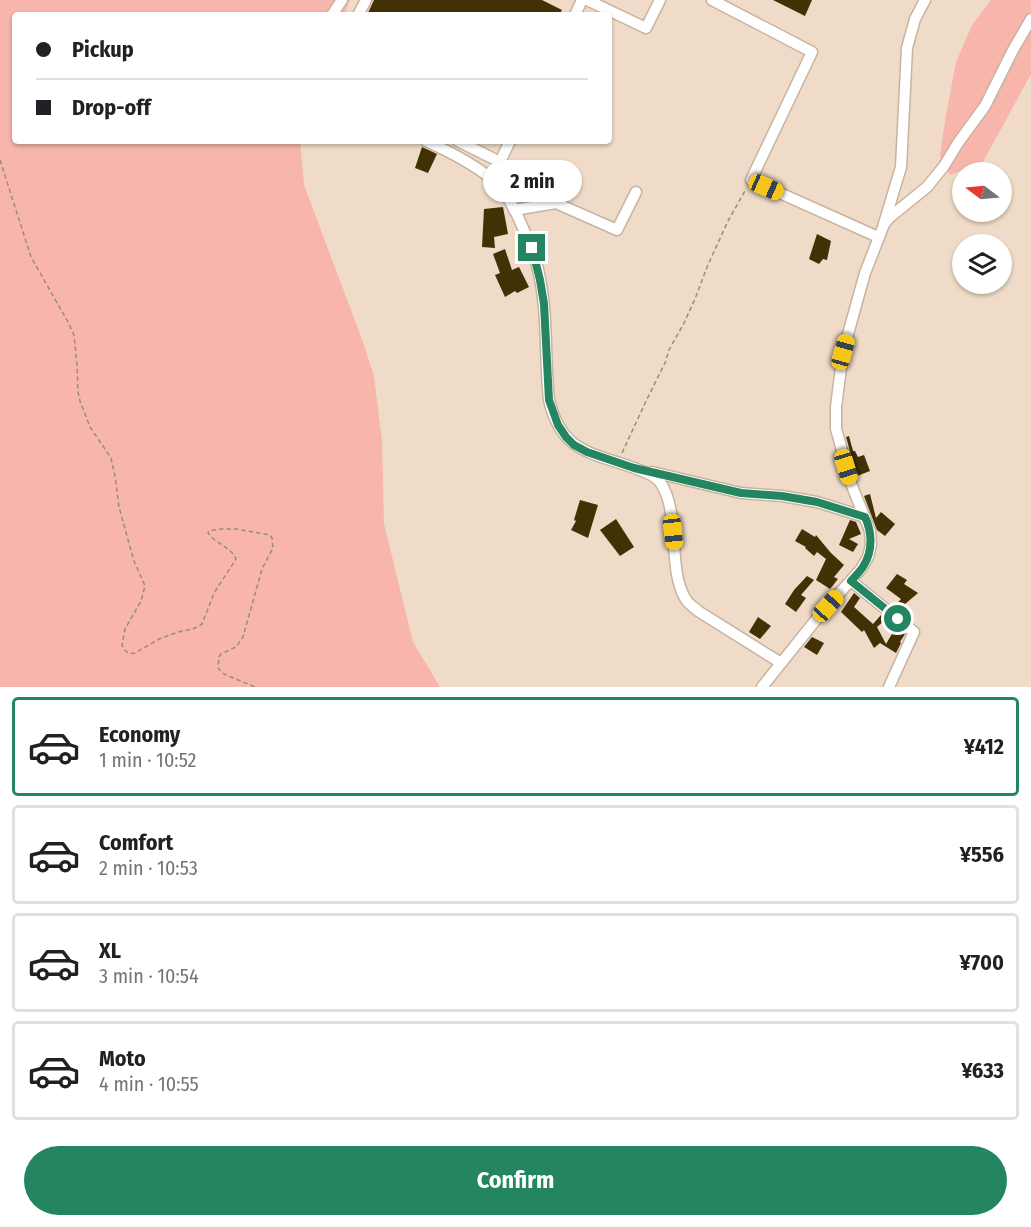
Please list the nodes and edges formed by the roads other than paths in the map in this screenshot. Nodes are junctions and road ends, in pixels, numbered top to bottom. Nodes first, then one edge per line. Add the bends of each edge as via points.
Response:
1 (584, 0) edge
2 (660, 0) edge
3 (712, 0) edge
4 (925, 0) edge
5 (611, 12) edge
6 (612, 13) edge
7 (1031, 19) edge
8 (432, 144) edge
9 (464, 144) edge
10 (509, 144) edge
11 (636, 192) dead end
12 (514, 210) junction
13 (880, 232) junction
14 (634, 468) junction
15 (865, 517) junction
16 (851, 581) junction
17 (781, 663) junction
18 (762, 687) edge
19 (888, 687) edge

1 - 5 street
2 - 6 street via 646,28
3 - 13 street via 812,52 751,180
4 - 13 street via 907,48 901,167
7 - 13 street via 985,106 944,166 927,187 890,217
8 - 12 street via 497,183
9 - 10 street via 500,162
11 - 12 street via 617,230 556,203
12 - 14 street via 532,248 540,280 549,400 558,425 574,445
13 - 15 street via 843,352 835,422 852,486
14 - 15 street via 741,493 817,502
14 - 17 street via 656,478 666,493 680,584 688,602
15 - 16 street via 871,545 864,566
16 - 17 street
16 - 19 street via 914,632
17 - 18 street

